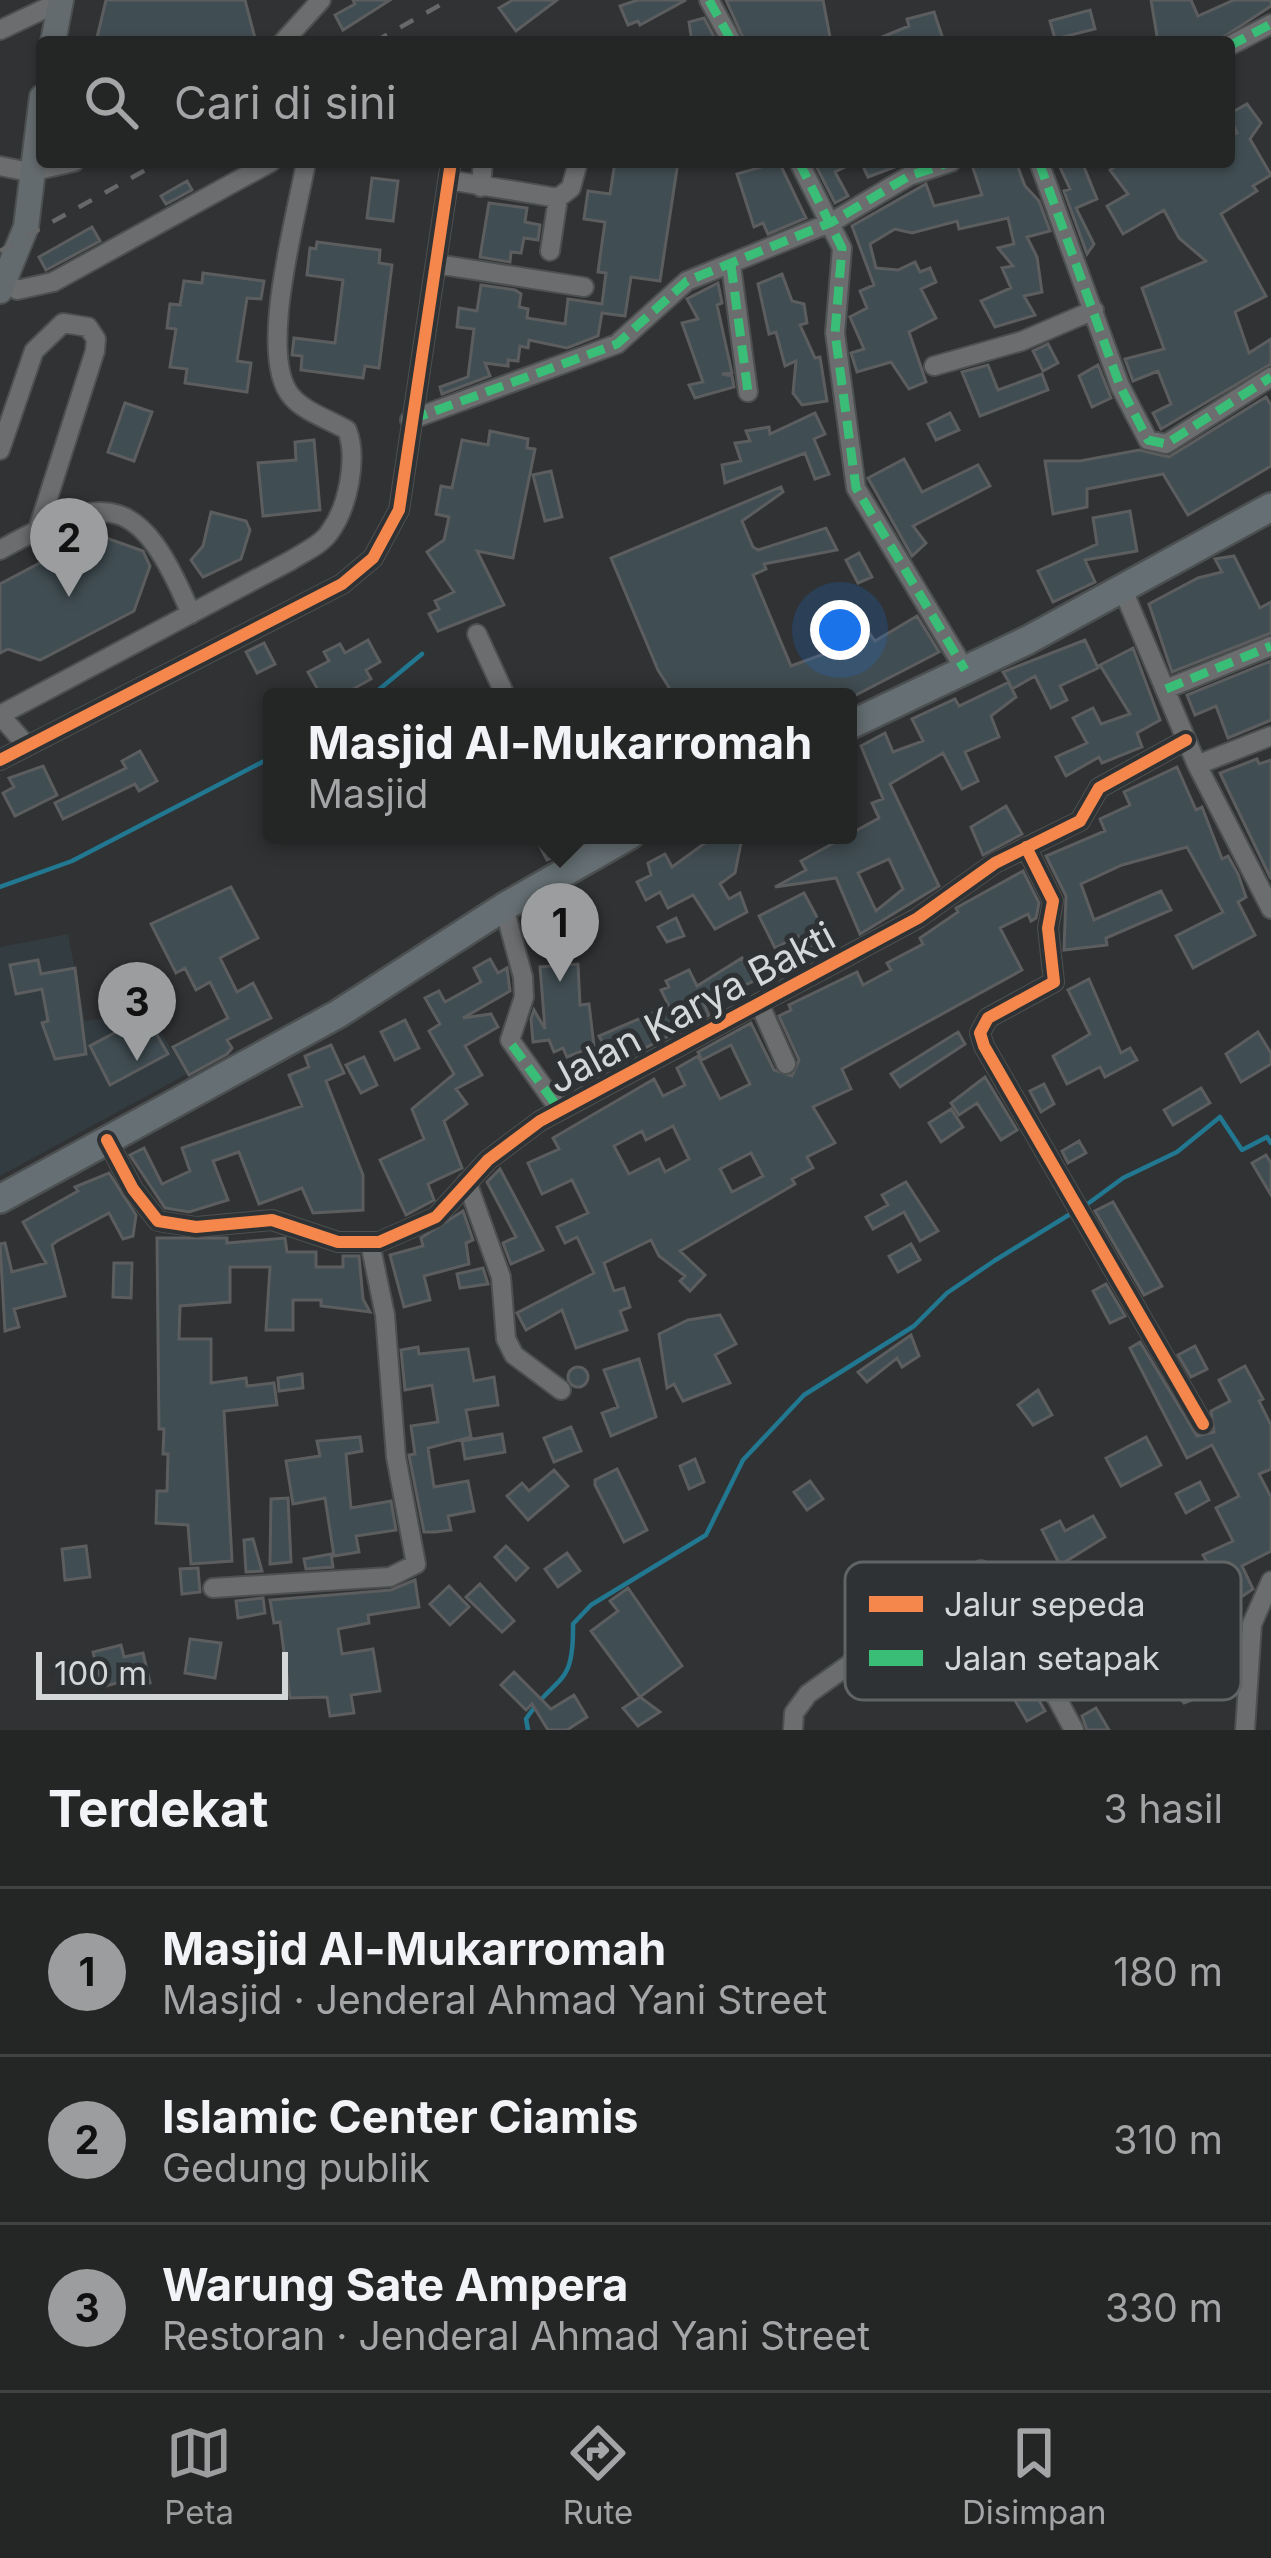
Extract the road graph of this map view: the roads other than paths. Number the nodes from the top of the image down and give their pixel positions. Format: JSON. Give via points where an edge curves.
{"nodes":[{"id":1,"x":61,"y":0,"type":"edge"},
{"id":2,"x":321,"y":0,"type":"edge"},
{"id":3,"x":709,"y":0,"type":"edge"},
{"id":4,"x":1271,"y":24,"type":"edge"},
{"id":5,"x":0,"y":30,"type":"edge"},
{"id":6,"x":54,"y":36,"type":"edge"},
{"id":7,"x":288,"y":36,"type":"edge"},
{"id":8,"x":729,"y":36,"type":"edge"},
{"id":9,"x":1235,"y":43,"type":"edge"},
{"id":10,"x":36,"y":132,"type":"edge"},
{"id":11,"x":0,"y":166,"type":"edge"},
{"id":12,"x":47,"y":168,"type":"edge"},
{"id":13,"x":260,"y":168,"type":"edge"},
{"id":14,"x":305,"y":168,"type":"edge"},
{"id":15,"x":483,"y":168,"type":"edge"},
{"id":16,"x":576,"y":168,"type":"edge"},
{"id":17,"x":802,"y":168,"type":"edge"},
{"id":18,"x":933,"y":168,"type":"edge"},
{"id":19,"x":1041,"y":168,"type":"edge"},
{"id":20,"x":450,"y":171,"type":"edge"},
{"id":21,"x":29,"y":172,"type":"junction"},
{"id":22,"x":481,"y":188,"type":"junction"},
{"id":23,"x":558,"y":198,"type":"junction"},
{"id":24,"x":832,"y":222,"type":"junction"},
{"id":25,"x":550,"y":251,"type":"dead end"},
{"id":26,"x":436,"y":264,"type":"junction"},
{"id":27,"x":730,"y":265,"type":"junction"},
{"id":28,"x":3,"y":287,"type":"edge"},
{"id":29,"x":584,"y":287,"type":"dead end"},
{"id":30,"x":1094,"y":310,"type":"junction"},
{"id":31,"x":934,"y":366,"type":"dead end"},
{"id":32,"x":1271,"y":376,"type":"edge"},
{"id":33,"x":748,"y":392,"type":"dead end"},
{"id":34,"x":410,"y":420,"type":"junction"},
{"id":35,"x":0,"y":450,"type":"edge"},
{"id":36,"x":1271,"y":508,"type":"edge"},
{"id":37,"x":38,"y":530,"type":"junction"},
{"id":38,"x":0,"y":550,"type":"edge"},
{"id":39,"x":1123,"y":590,"type":"junction"},
{"id":40,"x":191,"y":614,"type":"junction"},
{"id":41,"x":477,"y":634,"type":"dead end"},
{"id":42,"x":1271,"y":646,"type":"edge"},
{"id":43,"x":965,"y":670,"type":"junction"},
{"id":44,"x":502,"y":688,"type":"edge"},
{"id":45,"x":1166,"y":689,"type":"junction"},
{"id":46,"x":857,"y":722,"type":"edge"},
{"id":47,"x":1271,"y":736,"type":"edge"},
{"id":48,"x":1186,"y":740,"type":"junction"},
{"id":49,"x":27,"y":746,"type":"junction"},
{"id":50,"x":0,"y":760,"type":"edge"},
{"id":51,"x":1197,"y":765,"type":"junction"},
{"id":52,"x":1026,"y":847,"type":"junction"},
{"id":53,"x":577,"y":848,"type":"edge"},
{"id":54,"x":504,"y":907,"type":"junction"},
{"id":55,"x":1271,"y":908,"type":"edge"},
{"id":56,"x":759,"y":1003,"type":"junction"},
{"id":57,"x":786,"y":1064,"type":"dead end"},
{"id":58,"x":559,"y":1109,"type":"junction"},
{"id":59,"x":107,"y":1140,"type":"junction"},
{"id":60,"x":467,"y":1182,"type":"junction"},
{"id":61,"x":0,"y":1199,"type":"edge"},
{"id":62,"x":370,"y":1243,"type":"junction"},
{"id":63,"x":561,"y":1390,"type":"dead end"},
{"id":64,"x":1203,"y":1424,"type":"dead end"},
{"id":65,"x":1271,"y":1581,"type":"edge"},
{"id":66,"x":212,"y":1588,"type":"dead end"},
{"id":67,"x":845,"y":1667,"type":"edge"},
{"id":68,"x":1058,"y":1700,"type":"edge"},
{"id":69,"x":793,"y":1730,"type":"edge"},
{"id":70,"x":1074,"y":1730,"type":"edge"},
{"id":71,"x":1245,"y":1730,"type":"edge"}],
"edges":[{"from":1,"to":5,"type":"street"},
{"from":1,"to":6,"type":"main road"},
{"from":2,"to":7,"type":"street"},
{"from":3,"to":8,"type":"street"},
{"from":4,"to":9,"type":"street"},
{"from":10,"to":21,"type":"main road"},
{"from":11,"to":21,"type":"street"},
{"from":12,"to":21,"type":"street"},
{"from":13,"to":28,"type":"street","via":[[53,282]]},
{"from":14,"to":40,"type":"street","via":[[277,372],[296,403],[347,430],[354,447],[340,510],[328,536]]},
{"from":15,"to":22,"type":"street"},
{"from":16,"to":23,"type":"street"},
{"from":17,"to":24,"type":"street"},
{"from":18,"to":24,"type":"street"},
{"from":19,"to":30,"type":"street"},
{"from":20,"to":22,"type":"street"},
{"from":20,"to":26,"type":"street"},
{"from":21,"to":28,"type":"main road","via":[[26,227]]},
{"from":22,"to":23,"type":"street"},
{"from":23,"to":25,"type":"street"},
{"from":24,"to":27,"type":"street"},
{"from":24,"to":43,"type":"street","via":[[842,248],[835,333],[856,488]]},
{"from":26,"to":29,"type":"street"},
{"from":26,"to":34,"type":"street"},
{"from":27,"to":33,"type":"street"},
{"from":27,"to":34,"type":"street","via":[[681,285],[617,344]]},
{"from":30,"to":31,"type":"street"},
{"from":30,"to":32,"type":"street","via":[[1127,402],[1155,445]]},
{"from":34,"to":49,"type":"street","via":[[393,529],[357,573]]},
{"from":35,"to":37,"type":"street","via":[[39,343],[69,322],[91,329],[94,351]]},
{"from":36,"to":39,"type":"highway"},
{"from":37,"to":38,"type":"street"},
{"from":37,"to":40,"type":"street","via":[[93,508],[129,520],[160,550]]},
{"from":39,"to":43,"type":"highway"},
{"from":39,"to":45,"type":"street"},
{"from":40,"to":49,"type":"street","via":[[0,715]]},
{"from":41,"to":44,"type":"street"},
{"from":42,"to":45,"type":"street"},
{"from":43,"to":46,"type":"highway"},
{"from":45,"to":48,"type":"street"},
{"from":47,"to":51,"type":"street"},
{"from":48,"to":51,"type":"street"},
{"from":48,"to":52,"type":"street","name":"Jalan Karya Bakti","via":[[1102,786],[1080,820]]},
{"from":49,"to":50,"type":"street"},
{"from":51,"to":55,"type":"street"},
{"from":52,"to":56,"type":"street","name":"Jalan Karya Bakti","via":[[918,919]]},
{"from":52,"to":64,"type":"street","via":[[1053,901],[1054,982],[988,1018],[980,1033]]},
{"from":53,"to":54,"type":"highway"},
{"from":54,"to":58,"type":"street","via":[[523,977],[512,1045]]},
{"from":54,"to":59,"type":"highway","via":[[338,1014]]},
{"from":56,"to":57,"type":"street"},
{"from":56,"to":58,"type":"street","name":"Jalan Karya Bakti"},
{"from":58,"to":60,"type":"street","name":"Jalan Karya Bakti"},
{"from":59,"to":61,"type":"highway"},
{"from":59,"to":62,"type":"street","name":"Jalan Karya Bakti","via":[[155,1220],[196,1227],[272,1220],[314,1237]]},
{"from":60,"to":62,"type":"street","name":"Jalan Karya Bakti","via":[[428,1222]]},
{"from":60,"to":63,"type":"street","via":[[501,1277],[506,1339],[514,1355]]},
{"from":62,"to":66,"type":"street","via":[[416,1564],[390,1576]]},
{"from":65,"to":71,"type":"street","via":[[1252,1624]]},
{"from":67,"to":69,"type":"street","via":[[808,1694]]},
{"from":68,"to":70,"type":"street"}]}
